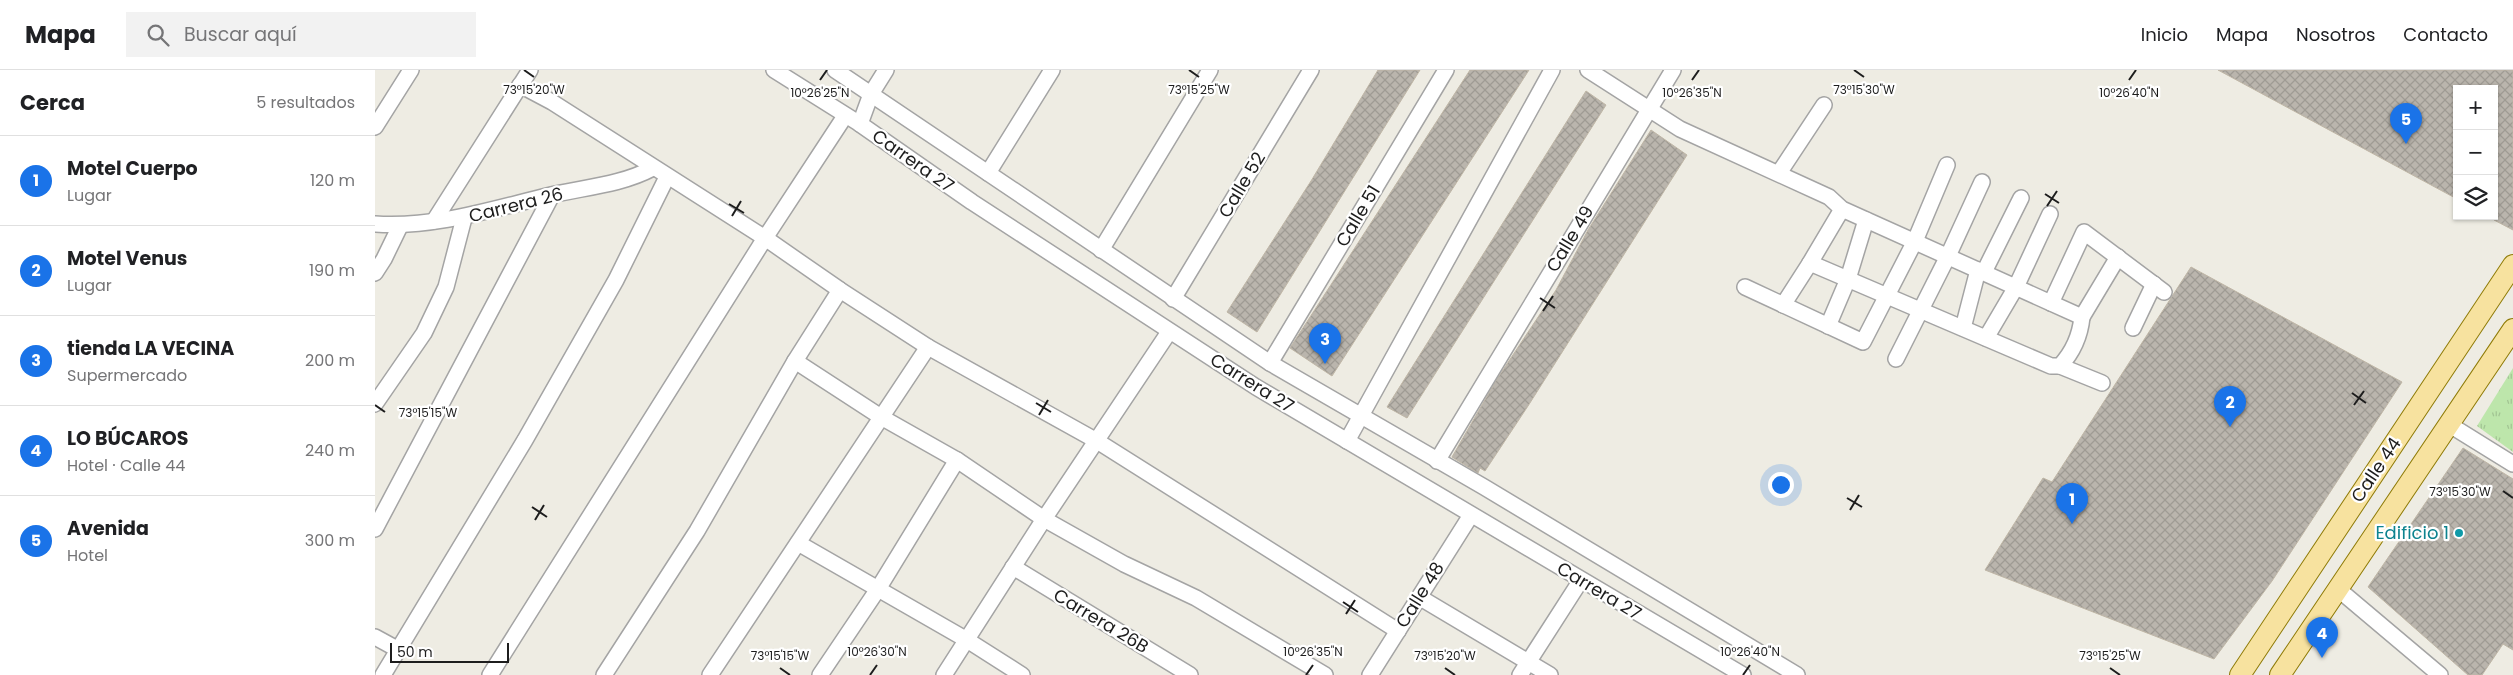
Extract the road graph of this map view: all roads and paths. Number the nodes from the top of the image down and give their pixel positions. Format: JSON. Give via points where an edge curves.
{"nodes":[{"id":1,"x":411,"y":70,"type":"edge"},
{"id":2,"x":530,"y":70,"type":"edge"},
{"id":3,"x":774,"y":70,"type":"edge"},
{"id":4,"x":835,"y":70,"type":"edge"},
{"id":5,"x":887,"y":70,"type":"edge"},
{"id":6,"x":1052,"y":70,"type":"edge"},
{"id":7,"x":1210,"y":70,"type":"edge"},
{"id":8,"x":1311,"y":70,"type":"edge"},
{"id":9,"x":1446,"y":70,"type":"edge"},
{"id":10,"x":1552,"y":70,"type":"edge"},
{"id":11,"x":1588,"y":70,"type":"edge"},
{"id":12,"x":1673,"y":70,"type":"edge"},
{"id":13,"x":521,"y":85,"type":"junction"},
{"id":14,"x":871,"y":94,"type":"junction"},
{"id":15,"x":1824,"y":105,"type":"dead end"},
{"id":16,"x":1648,"y":108,"type":"junction"},
{"id":17,"x":845,"y":116,"type":"junction"},
{"id":18,"x":860,"y":124,"type":"junction"},
{"id":19,"x":375,"y":128,"type":"edge"},
{"id":20,"x":1947,"y":165,"type":"dead end"},
{"id":21,"x":653,"y":168,"type":"junction"},
{"id":22,"x":988,"y":173,"type":"junction"},
{"id":23,"x":1779,"y":173,"type":"junction"},
{"id":24,"x":667,"y":177,"type":"junction"},
{"id":25,"x":1982,"y":182,"type":"dead end"},
{"id":26,"x":552,"y":195,"type":"junction"},
{"id":27,"x":2021,"y":198,"type":"dead end"},
{"id":28,"x":1842,"y":209,"type":"junction"},
{"id":29,"x":2050,"y":214,"type":"dead end"},
{"id":30,"x":464,"y":218,"type":"junction"},
{"id":31,"x":1866,"y":220,"type":"junction"},
{"id":32,"x":434,"y":221,"type":"junction"},
{"id":33,"x":375,"y":224,"type":"edge"},
{"id":34,"x":400,"y":226,"type":"junction"},
{"id":35,"x":765,"y":238,"type":"junction"},
{"id":36,"x":1915,"y":241,"type":"junction"},
{"id":37,"x":1101,"y":250,"type":"junction"},
{"id":38,"x":1948,"y":256,"type":"junction"},
{"id":39,"x":2117,"y":257,"type":"junction"},
{"id":40,"x":1810,"y":263,"type":"junction"},
{"id":41,"x":2513,"y":265,"type":"edge"},
{"id":42,"x":1981,"y":271,"type":"junction"},
{"id":43,"x":375,"y":272,"type":"edge"},
{"id":44,"x":1848,"y":278,"type":"junction"},
{"id":45,"x":1745,"y":287,"type":"dead end"},
{"id":46,"x":2016,"y":287,"type":"junction"},
{"id":47,"x":840,"y":290,"type":"junction"},
{"id":48,"x":1886,"y":295,"type":"junction"},
{"id":49,"x":1173,"y":299,"type":"junction"},
{"id":50,"x":2051,"y":303,"type":"junction"},
{"id":51,"x":1783,"y":305,"type":"junction"},
{"id":52,"x":1921,"y":310,"type":"junction"},
{"id":53,"x":2082,"y":317,"type":"junction"},
{"id":54,"x":1828,"y":326,"type":"junction"},
{"id":55,"x":1963,"y":328,"type":"junction"},
{"id":56,"x":2133,"y":328,"type":"dead end"},
{"id":57,"x":2513,"y":329,"type":"edge"},
{"id":58,"x":1169,"y":332,"type":"junction"},
{"id":59,"x":1986,"y":338,"type":"junction"},
{"id":60,"x":928,"y":347,"type":"junction"},
{"id":61,"x":1896,"y":359,"type":"dead end"},
{"id":62,"x":795,"y":361,"type":"junction"},
{"id":63,"x":1270,"y":362,"type":"junction"},
{"id":64,"x":2061,"y":366,"type":"junction"},
{"id":65,"x":2102,"y":383,"type":"dead end"},
{"id":66,"x":375,"y":404,"type":"edge"},
{"id":67,"x":881,"y":417,"type":"junction"},
{"id":68,"x":1362,"y":417,"type":"junction"},
{"id":69,"x":2450,"y":425,"type":"junction"},
{"id":70,"x":1097,"y":441,"type":"junction"},
{"id":71,"x":1347,"y":441,"type":"junction"},
{"id":72,"x":957,"y":460,"type":"junction"},
{"id":73,"x":1437,"y":461,"type":"junction"},
{"id":74,"x":2513,"y":464,"type":"edge"},
{"id":75,"x":1471,"y":514,"type":"junction"},
{"id":76,"x":1044,"y":519,"type":"junction"},
{"id":77,"x":375,"y":529,"type":"edge"},
{"id":78,"x":798,"y":543,"type":"junction"},
{"id":79,"x":1013,"y":567,"type":"junction"},
{"id":80,"x":1581,"y":580,"type":"junction"},
{"id":81,"x":878,"y":589,"type":"junction"},
{"id":82,"x":2338,"y":589,"type":"junction"},
{"id":83,"x":1419,"y":597,"type":"junction"},
{"id":84,"x":1397,"y":631,"type":"junction"},
{"id":85,"x":375,"y":637,"type":"edge"},
{"id":86,"x":967,"y":640,"type":"junction"},
{"id":87,"x":397,"y":649,"type":"junction"},
{"id":88,"x":1524,"y":669,"type":"edge"},
{"id":89,"x":1371,"y":674,"type":"edge"},
{"id":90,"x":383,"y":675,"type":"edge"},
{"id":91,"x":490,"y":675,"type":"edge"},
{"id":92,"x":604,"y":675,"type":"edge"},
{"id":93,"x":710,"y":675,"type":"edge"},
{"id":94,"x":820,"y":675,"type":"edge"},
{"id":95,"x":944,"y":675,"type":"edge"},
{"id":96,"x":1023,"y":675,"type":"edge"},
{"id":97,"x":1190,"y":675,"type":"edge"},
{"id":98,"x":1325,"y":675,"type":"edge"},
{"id":99,"x":1549,"y":675,"type":"edge"},
{"id":100,"x":1743,"y":675,"type":"edge"},
{"id":101,"x":1797,"y":675,"type":"edge"},
{"id":102,"x":2240,"y":675,"type":"edge"},
{"id":103,"x":2280,"y":675,"type":"edge"},
{"id":104,"x":2441,"y":675,"type":"edge"}],
"edges":[{"from":1,"to":19,"type":"street"},
{"from":2,"to":13,"type":"street"},
{"from":3,"to":17,"type":"street","name":"Carrera 27"},
{"from":4,"to":14,"type":"street","name":"Carrera 27"},
{"from":5,"to":14,"type":"street"},
{"from":6,"to":22,"type":"street"},
{"from":7,"to":37,"type":"street"},
{"from":8,"to":49,"type":"street","name":"Calle 52"},
{"from":9,"to":63,"type":"street","name":"Calle 51"},
{"from":10,"to":68,"type":"street"},
{"from":11,"to":16,"type":"street"},
{"from":12,"to":16,"type":"street","name":"Calle 49"},
{"from":13,"to":21,"type":"street"},
{"from":13,"to":32,"type":"street"},
{"from":14,"to":18,"type":"street"},
{"from":14,"to":22,"type":"street","name":"Carrera 27"},
{"from":15,"to":23,"type":"street"},
{"from":16,"to":23,"type":"street","via":[[1681,129]]},
{"from":16,"to":73,"type":"street","name":"Calle 49"},
{"from":17,"to":18,"type":"street","name":"Carrera 27"},
{"from":17,"to":35,"type":"street"},
{"from":18,"to":58,"type":"street","name":"Carrera 27"},
{"from":20,"to":36,"type":"street"},
{"from":21,"to":24,"type":"street"},
{"from":21,"to":26,"type":"street","name":"Carrera 26","via":[[619,182]]},
{"from":22,"to":37,"type":"street","name":"Carrera 27"},
{"from":23,"to":28,"type":"street","via":[[1829,197]]},
{"from":24,"to":35,"type":"street"},
{"from":24,"to":87,"type":"street","via":[[616,280],[530,432]]},
{"from":25,"to":38,"type":"street"},
{"from":26,"to":30,"type":"street","name":"Carrera 26"},
{"from":26,"to":77,"type":"street"},
{"from":27,"to":42,"type":"street"},
{"from":28,"to":31,"type":"street"},
{"from":28,"to":40,"type":"street"},
{"from":29,"to":46,"type":"street"},
{"from":30,"to":32,"type":"street","name":"Carrera 26"},
{"from":30,"to":66,"type":"street","via":[[446,287],[424,333]]},
{"from":31,"to":36,"type":"street"},
{"from":31,"to":44,"type":"street"},
{"from":32,"to":34,"type":"street","name":"Carrera 26"},
{"from":33,"to":34,"type":"street","name":"Carrera 26"},
{"from":34,"to":43,"type":"street"},
{"from":35,"to":47,"type":"street"},
{"from":35,"to":91,"type":"street"},
{"from":36,"to":38,"type":"street"},
{"from":36,"to":48,"type":"street"},
{"from":37,"to":49,"type":"street","name":"Carrera 27"},
{"from":38,"to":42,"type":"street"},
{"from":38,"to":52,"type":"street"},
{"from":39,"to":50,"type":"street","via":[[2084,232]]},
{"from":39,"to":53,"type":"street"},
{"from":39,"to":56,"type":"street","via":[[2159,288]]},
{"from":40,"to":44,"type":"street"},
{"from":40,"to":51,"type":"street"},
{"from":41,"to":102,"type":"main road","name":"Calle 44"},
{"from":42,"to":46,"type":"street"},
{"from":42,"to":55,"type":"street"},
{"from":44,"to":48,"type":"street"},
{"from":44,"to":54,"type":"street"},
{"from":45,"to":51,"type":"street"},
{"from":46,"to":50,"type":"street"},
{"from":46,"to":59,"type":"street"},
{"from":47,"to":60,"type":"street"},
{"from":47,"to":62,"type":"street"},
{"from":48,"to":52,"type":"street"},
{"from":48,"to":54,"type":"street","via":[[1863,342]]},
{"from":49,"to":63,"type":"street","name":"Carrera 27"},
{"from":50,"to":53,"type":"street"},
{"from":51,"to":54,"type":"street"},
{"from":52,"to":55,"type":"street"},
{"from":52,"to":61,"type":"street"},
{"from":53,"to":64,"type":"street","via":[[2081,332]]},
{"from":55,"to":59,"type":"street"},
{"from":57,"to":69,"type":"main road","name":"Calle 44"},
{"from":58,"to":70,"type":"street"},
{"from":58,"to":71,"type":"street","name":"Carrera 27"},
{"from":59,"to":64,"type":"street","via":[[2051,366]]},
{"from":60,"to":67,"type":"street"},
{"from":60,"to":70,"type":"street"},
{"from":62,"to":67,"type":"street"},
{"from":62,"to":92,"type":"street","via":[[697,531]]},
{"from":63,"to":68,"type":"street","name":"Carrera 27"},
{"from":64,"to":65,"type":"street"},
{"from":67,"to":72,"type":"street"},
{"from":67,"to":78,"type":"street"},
{"from":68,"to":71,"type":"street"},
{"from":68,"to":73,"type":"street","name":"Carrera 27"},
{"from":69,"to":74,"type":"street"},
{"from":69,"to":82,"type":"main road","name":"Calle 44"},
{"from":70,"to":76,"type":"street"},
{"from":70,"to":84,"type":"street"},
{"from":71,"to":75,"type":"street","name":"Carrera 27"},
{"from":72,"to":76,"type":"street"},
{"from":72,"to":81,"type":"street"},
{"from":73,"to":101,"type":"street","name":"Carrera 27"},
{"from":75,"to":80,"type":"street","name":"Carrera 27"},
{"from":75,"to":83,"type":"street","name":"Calle 48"},
{"from":76,"to":79,"type":"street"},
{"from":76,"to":98,"type":"street","via":[[1124,564],[1196,598]]},
{"from":78,"to":81,"type":"street"},
{"from":78,"to":93,"type":"street"},
{"from":79,"to":86,"type":"street"},
{"from":79,"to":97,"type":"street","name":"Carrera 26B"},
{"from":80,"to":88,"type":"street"},
{"from":80,"to":100,"type":"street","name":"Carrera 27"},
{"from":81,"to":86,"type":"street"},
{"from":81,"to":94,"type":"street"},
{"from":82,"to":103,"type":"main road","name":"Calle 44"},
{"from":82,"to":104,"type":"street"},
{"from":83,"to":84,"type":"street","name":"Calle 48"},
{"from":83,"to":88,"type":"street"},
{"from":84,"to":89,"type":"street","name":"Calle 48"},
{"from":85,"to":87,"type":"street"},
{"from":86,"to":95,"type":"street"},
{"from":86,"to":96,"type":"street"},
{"from":87,"to":90,"type":"street"},
{"from":88,"to":99,"type":"street"}]}
